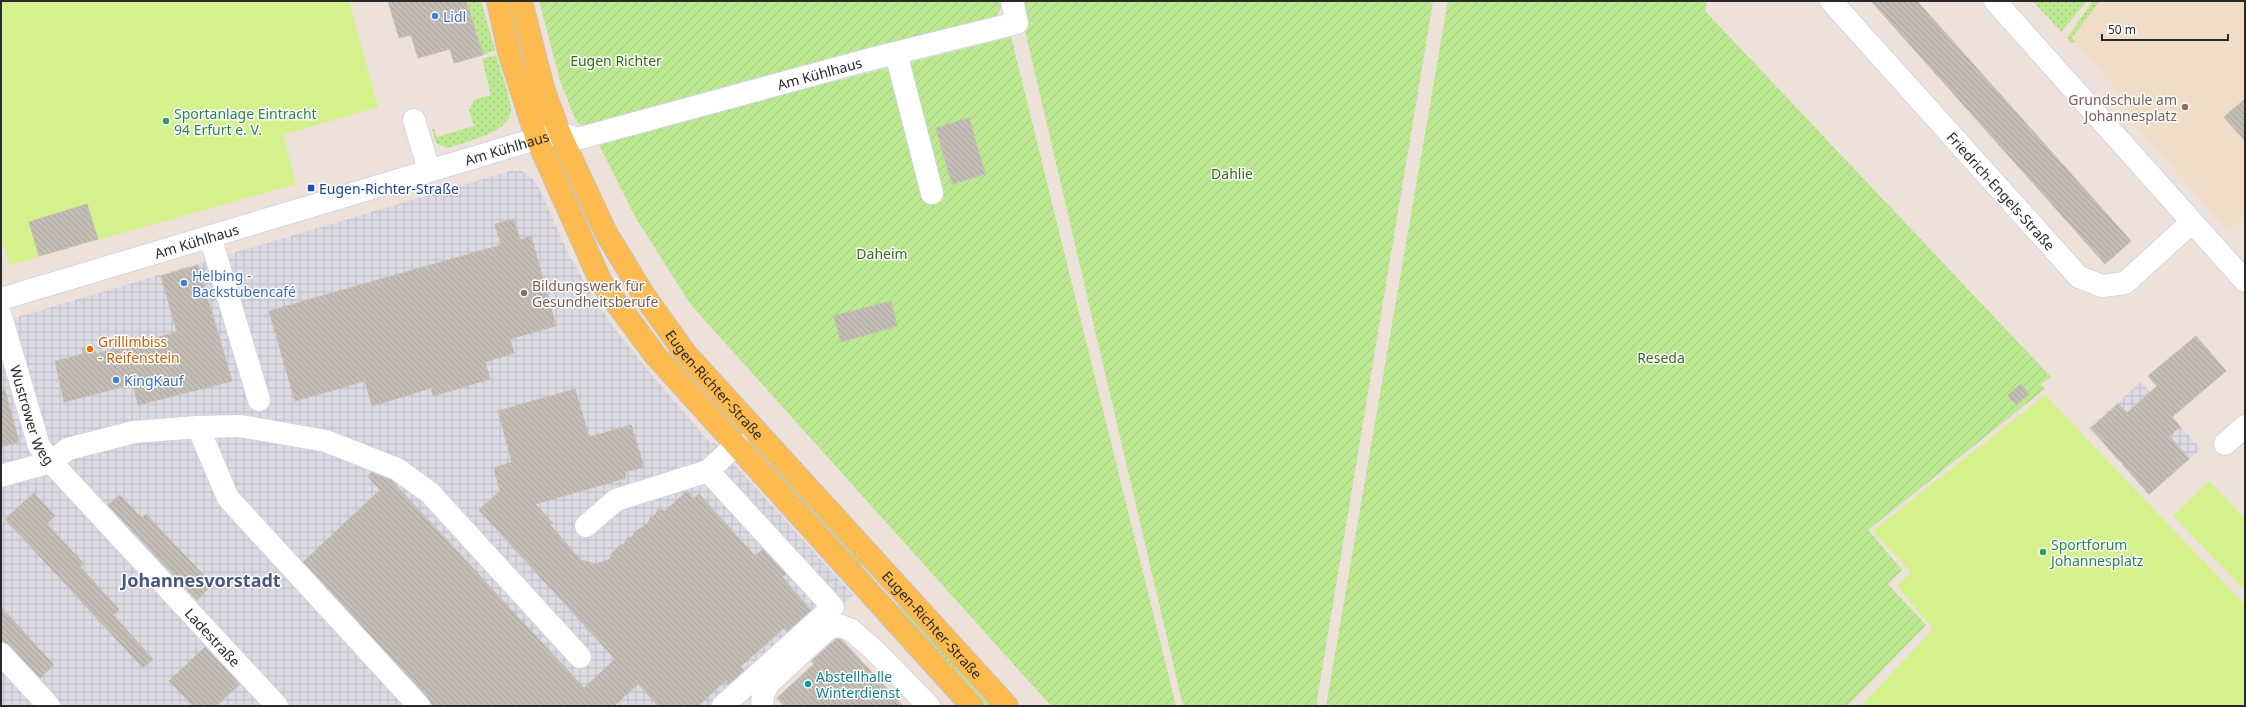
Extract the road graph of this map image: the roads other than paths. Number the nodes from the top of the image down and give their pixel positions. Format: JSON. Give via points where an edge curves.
{"nodes":[{"id":1,"x":498,"y":1,"type":"edge"},
{"id":2,"x":521,"y":1,"type":"edge"},
{"id":3,"x":1012,"y":1,"type":"edge"},
{"id":4,"x":1831,"y":1,"type":"edge"},
{"id":5,"x":1995,"y":1,"type":"edge"},
{"id":6,"x":896,"y":53,"type":"junction"},
{"id":7,"x":414,"y":120,"type":"dead end"},
{"id":8,"x":559,"y":132,"type":"junction"},
{"id":9,"x":537,"y":139,"type":"junction"},
{"id":10,"x":429,"y":170,"type":"junction"},
{"id":11,"x":932,"y":193,"type":"dead end"},
{"id":12,"x":2192,"y":222,"type":"junction"},
{"id":13,"x":210,"y":236,"type":"junction"},
{"id":14,"x":2240,"y":267,"type":"edge"},
{"id":15,"x":1,"y":299,"type":"edge"},
{"id":16,"x":1,"y":316,"type":"edge"},
{"id":17,"x":259,"y":400,"type":"dead end"},
{"id":18,"x":2245,"y":426,"type":"edge"},
{"id":19,"x":198,"y":427,"type":"junction"},
{"id":20,"x":737,"y":444,"type":"junction"},
{"id":21,"x":2225,"y":444,"type":"dead end"},
{"id":22,"x":51,"y":462,"type":"junction"},
{"id":23,"x":708,"y":471,"type":"junction"},
{"id":24,"x":1,"y":476,"type":"edge"},
{"id":25,"x":586,"y":526,"type":"dead end"},
{"id":26,"x":1,"y":654,"type":"edge"},
{"id":27,"x":580,"y":657,"type":"dead end"},
{"id":28,"x":50,"y":706,"type":"edge"},
{"id":29,"x":278,"y":706,"type":"edge"},
{"id":30,"x":419,"y":706,"type":"edge"},
{"id":31,"x":723,"y":706,"type":"edge"},
{"id":32,"x":762,"y":706,"type":"edge"},
{"id":33,"x":929,"y":706,"type":"edge"},
{"id":34,"x":972,"y":706,"type":"edge"},
{"id":35,"x":1006,"y":706,"type":"edge"}],
"edges":[{"from":1,"to":9,"type":"main road","name":"Eugen-Richter-Straße","via":[[509,52]]},
{"from":2,"to":8,"type":"main road","name":"Eugen-Richter-Straße","via":[[543,88]]},
{"from":3,"to":6,"type":"street","name":"Am Kühlhaus","via":[[1017,24]]},
{"from":4,"to":12,"type":"street","name":"Friedrich-Engels-Straße","via":[[2079,277],[2102,286],[2125,283]]},
{"from":5,"to":12,"type":"street"},
{"from":6,"to":8,"type":"street","name":"Am Kühlhaus","via":[[577,139]]},
{"from":6,"to":11,"type":"street"},
{"from":7,"to":10,"type":"street"},
{"from":8,"to":9,"type":"street","name":"Am Kühlhaus"},
{"from":8,"to":35,"type":"main road","name":"Eugen-Richter-Straße","via":[[606,233],[643,294],[685,353]]},
{"from":9,"to":10,"type":"street","name":"Am Kühlhaus"},
{"from":9,"to":20,"type":"main road","name":"Eugen-Richter-Straße","via":[[601,282],[655,355]]},
{"from":10,"to":13,"type":"street","name":"Am Kühlhaus"},
{"from":12,"to":14,"type":"street"},
{"from":13,"to":15,"type":"street","name":"Am Kühlhaus"},
{"from":13,"to":17,"type":"street"},
{"from":16,"to":22,"type":"street","name":"Wustrower Weg","via":[[39,446]]},
{"from":18,"to":21,"type":"street"},
{"from":19,"to":22,"type":"street","via":[[134,432],[68,449]]},
{"from":19,"to":27,"type":"street","via":[[240,426],[326,441],[397,469],[430,493]]},
{"from":19,"to":30,"type":"street","via":[[228,498]]},
{"from":20,"to":23,"type":"street"},
{"from":20,"to":34,"type":"main road","name":"Eugen-Richter-Straße"},
{"from":22,"to":24,"type":"street","name":"Wustrower Weg"},
{"from":22,"to":29,"type":"street","name":"Ladestraße"},
{"from":23,"to":25,"type":"street","via":[[616,500]]},
{"from":23,"to":31,"type":"street","via":[[833,607]]},
{"from":26,"to":28,"type":"street"},
{"from":32,"to":33,"type":"street","via":[[768,684],[831,627],[841,626],[851,630],[874,650]]}]}
